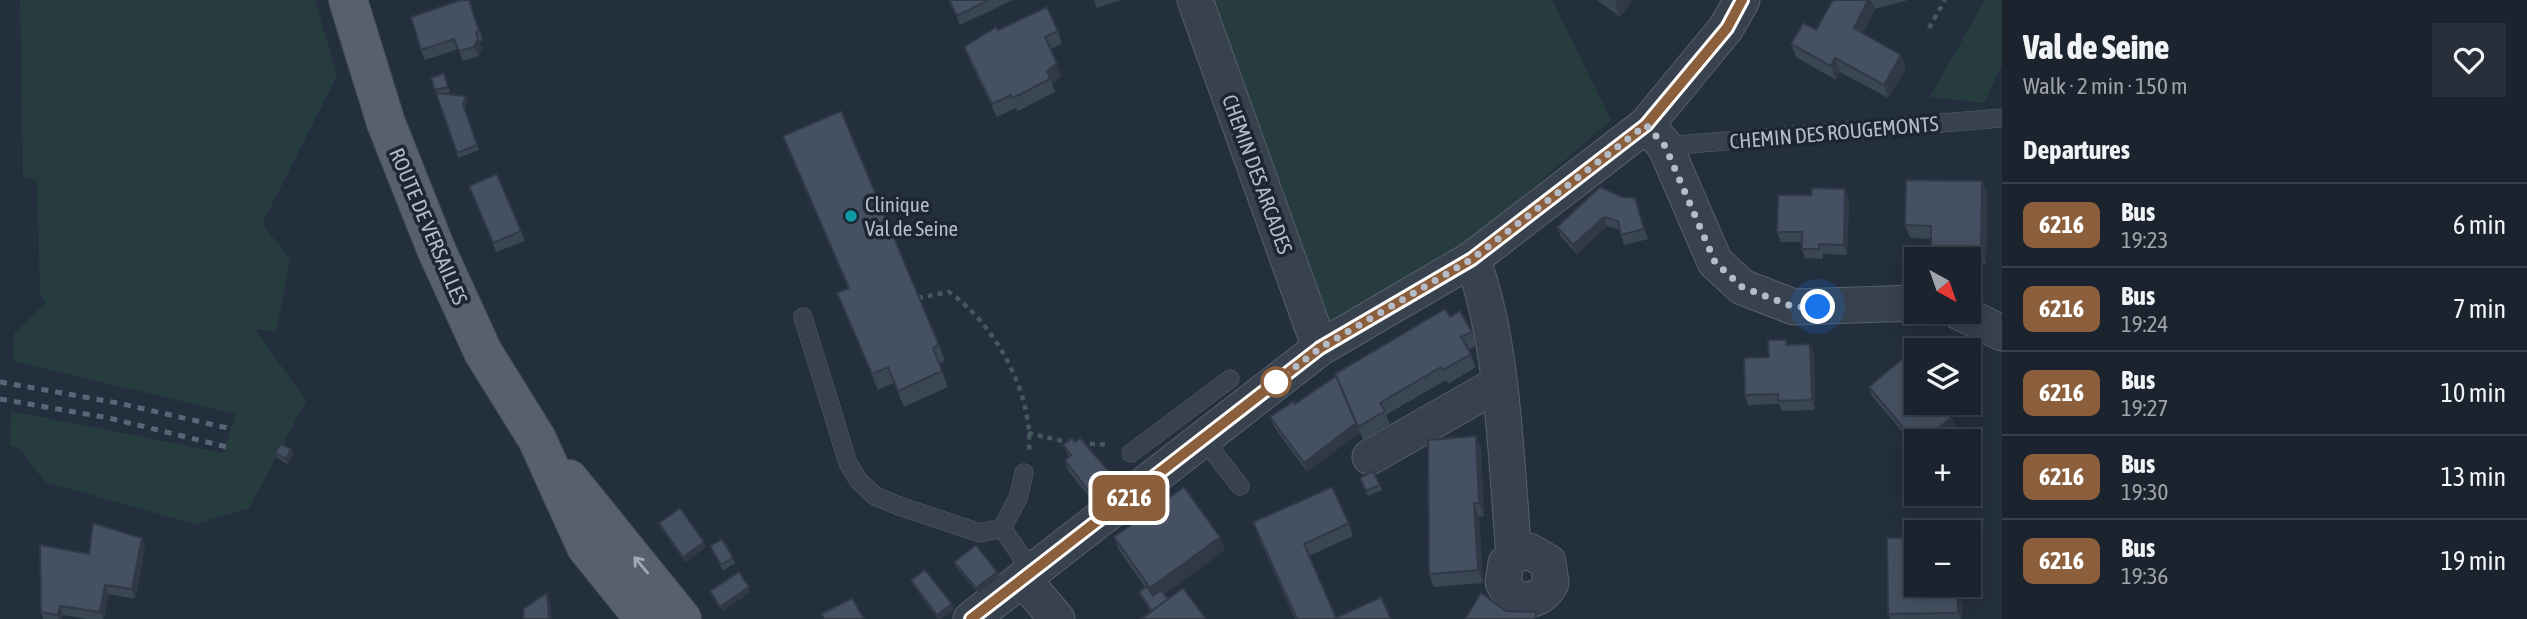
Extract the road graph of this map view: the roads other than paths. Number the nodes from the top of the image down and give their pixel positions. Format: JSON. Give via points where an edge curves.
{"nodes":[{"id":1,"x":348,"y":0,"type":"edge"},
{"id":2,"x":1195,"y":0,"type":"edge"},
{"id":3,"x":1742,"y":0,"type":"edge"},
{"id":4,"x":2002,"y":118,"type":"edge"},
{"id":5,"x":1656,"y":135,"type":"junction"},
{"id":6,"x":1472,"y":259,"type":"junction"},
{"id":7,"x":1904,"y":303,"type":"edge"},
{"id":8,"x":803,"y":317,"type":"dead end"},
{"id":9,"x":1981,"y":323,"type":"edge"},
{"id":10,"x":2002,"y":333,"type":"edge"},
{"id":11,"x":1320,"y":348,"type":"junction"},
{"id":12,"x":1230,"y":379,"type":"dead end"},
{"id":13,"x":1498,"y":384,"type":"junction"},
{"id":14,"x":537,"y":439,"type":"junction"},
{"id":15,"x":1204,"y":440,"type":"junction"},
{"id":16,"x":1131,"y":453,"type":"dead end"},
{"id":17,"x":1370,"y":457,"type":"dead end"},
{"id":18,"x":1024,"y":473,"type":"road end"},
{"id":19,"x":1240,"y":486,"type":"dead end"},
{"id":20,"x":1002,"y":528,"type":"junction"},
{"id":21,"x":1514,"y":555,"type":"dead end"},
{"id":22,"x":1029,"y":577,"type":"junction"},
{"id":23,"x":644,"y":619,"type":"edge"},
{"id":24,"x":682,"y":619,"type":"edge"},
{"id":25,"x":971,"y":619,"type":"edge"},
{"id":26,"x":1057,"y":619,"type":"edge"}],
"edges":[{"from":1,"to":14,"type":"main road","name":"ROUTE DE VERSAILLES","via":[[386,123],[436,249],[483,352]]},
{"from":2,"to":11,"type":"street","name":"CHEMIN DES ARCADES"},
{"from":3,"to":5,"type":"street"},
{"from":4,"to":5,"type":"lane","name":"CHEMIN DES ROUGEMONTS"},
{"from":5,"to":6,"type":"street"},
{"from":5,"to":7,"type":"street","via":[[1715,262],[1742,287],[1794,307]]},
{"from":6,"to":11,"type":"street"},
{"from":6,"to":13,"type":"street","via":[[1483,287]]},
{"from":8,"to":20,"type":"lane","via":[[848,463],[858,480],[875,496],[964,529],[991,533]]},
{"from":9,"to":10,"type":"street"},
{"from":11,"to":15,"type":"street"},
{"from":12,"to":16,"type":"lane"},
{"from":13,"to":17,"type":"street"},
{"from":13,"to":21,"type":"street"},
{"from":14,"to":23,"type":"main road","name":"ROUTE DE VERSAILLES","via":[[586,547]]},
{"from":24,"to":14,"type":"main road","name":"ROUTE DE VERSAILLES","one_way":true},
{"from":15,"to":19,"type":"lane"},
{"from":15,"to":22,"type":"street"},
{"from":18,"to":20,"type":"lane","via":[[1018,498]]},
{"from":20,"to":22,"type":"lane"},
{"from":22,"to":25,"type":"street"},
{"from":22,"to":26,"type":"street"}]}
